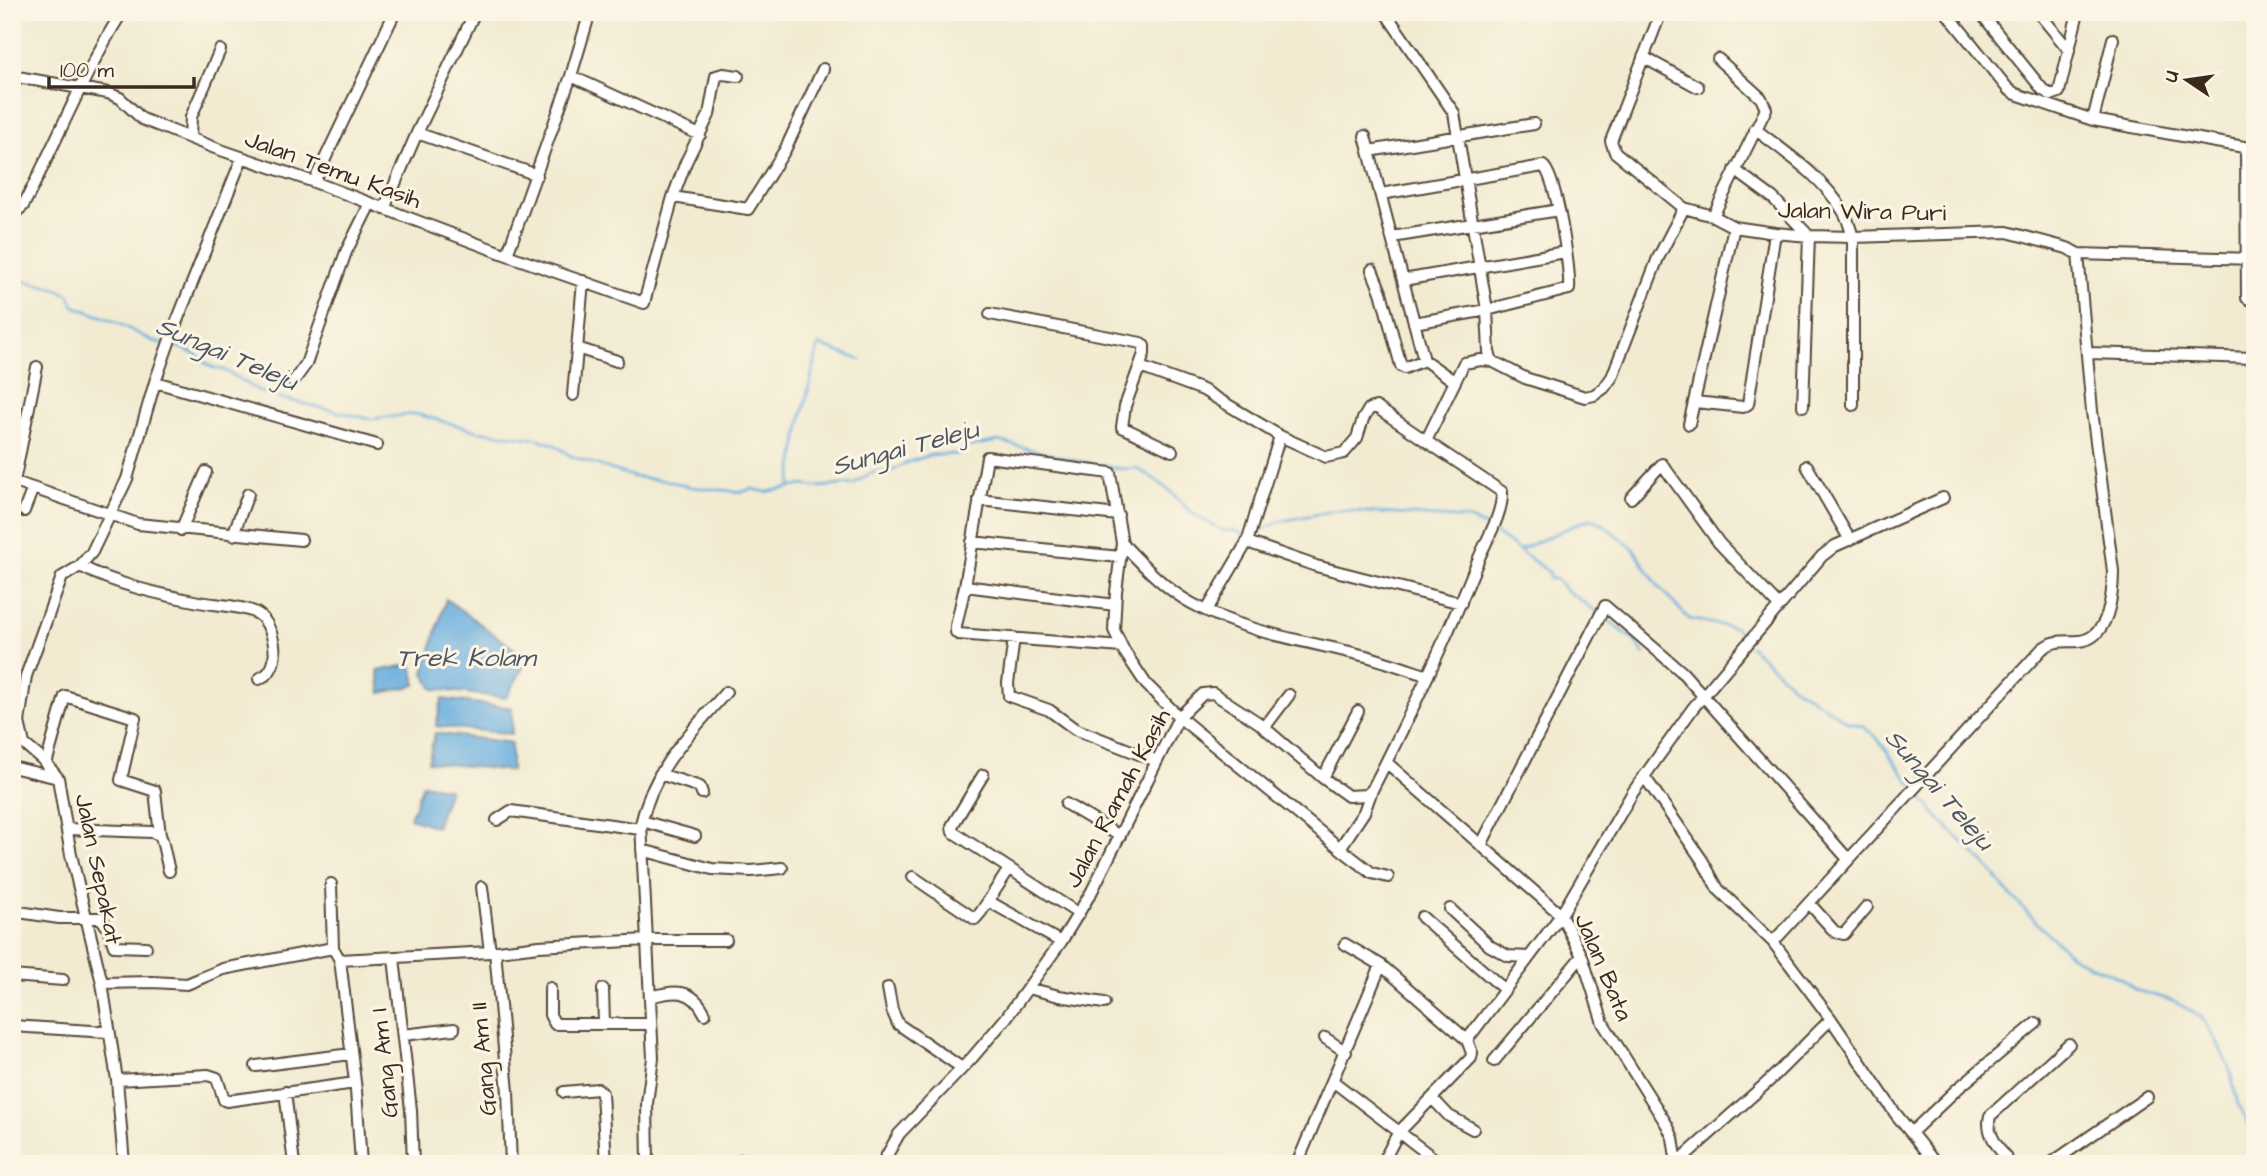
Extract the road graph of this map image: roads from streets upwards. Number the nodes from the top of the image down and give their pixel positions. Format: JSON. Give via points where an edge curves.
{"nodes":[{"id":1,"x":122,"y":12,"type":"edge"},
{"id":2,"x":395,"y":12,"type":"edge"},
{"id":3,"x":475,"y":12,"type":"edge"},
{"id":4,"x":590,"y":12,"type":"edge"},
{"id":5,"x":1385,"y":12,"type":"edge"},
{"id":6,"x":1661,"y":12,"type":"edge"},
{"id":7,"x":1962,"y":12,"type":"edge"},
{"id":8,"x":1980,"y":12,"type":"edge"},
{"id":9,"x":2038,"y":12,"type":"edge"},
{"id":10,"x":2078,"y":12,"type":"edge"},
{"id":11,"x":1949,"y":16,"type":"edge"},
{"id":12,"x":2113,"y":39,"type":"dead end"},
{"id":13,"x":220,"y":50,"type":"dead end"},
{"id":14,"x":2069,"y":50,"type":"junction"},
{"id":15,"x":1643,"y":57,"type":"junction"},
{"id":16,"x":1718,"y":59,"type":"dead end"},
{"id":17,"x":822,"y":69,"type":"dead end"},
{"id":18,"x":12,"y":76,"type":"edge"},
{"id":19,"x":571,"y":76,"type":"junction"},
{"id":20,"x":738,"y":76,"type":"dead end"},
{"id":21,"x":1698,"y":87,"type":"dead end"},
{"id":22,"x":79,"y":89,"type":"junction"},
{"id":23,"x":2093,"y":120,"type":"junction"},
{"id":24,"x":1534,"y":124,"type":"dead end"},
{"id":25,"x":1755,"y":129,"type":"junction"},
{"id":26,"x":417,"y":133,"type":"junction"},
{"id":27,"x":700,"y":135,"type":"junction"},
{"id":28,"x":1365,"y":136,"type":"dead end"},
{"id":29,"x":190,"y":137,"type":"junction"},
{"id":30,"x":1458,"y":138,"type":"junction"},
{"id":31,"x":2250,"y":149,"type":"edge"},
{"id":32,"x":1370,"y":152,"type":"junction"},
{"id":33,"x":242,"y":158,"type":"junction"},
{"id":34,"x":1735,"y":170,"type":"junction"},
{"id":35,"x":537,"y":175,"type":"junction"},
{"id":36,"x":1465,"y":180,"type":"junction"},
{"id":37,"x":314,"y":182,"type":"junction"},
{"id":38,"x":1381,"y":194,"type":"junction"},
{"id":39,"x":673,"y":197,"type":"junction"},
{"id":40,"x":370,"y":204,"type":"junction"},
{"id":41,"x":1684,"y":208,"type":"junction"},
{"id":42,"x":384,"y":209,"type":"junction"},
{"id":43,"x":1559,"y":210,"type":"junction"},
{"id":44,"x":12,"y":215,"type":"edge"},
{"id":45,"x":1713,"y":216,"type":"junction"},
{"id":46,"x":1472,"y":225,"type":"junction"},
{"id":47,"x":1734,"y":227,"type":"junction"},
{"id":48,"x":1775,"y":233,"type":"junction"},
{"id":49,"x":1809,"y":236,"type":"junction"},
{"id":50,"x":1392,"y":237,"type":"junction"},
{"id":51,"x":1853,"y":237,"type":"junction"},
{"id":52,"x":1565,"y":252,"type":"junction"},
{"id":53,"x":2078,"y":254,"type":"junction"},
{"id":54,"x":507,"y":256,"type":"junction"},
{"id":55,"x":2250,"y":259,"type":"edge"},
{"id":56,"x":1479,"y":266,"type":"junction"},
{"id":57,"x":1371,"y":270,"type":"dead end"},
{"id":58,"x":1403,"y":279,"type":"junction"},
{"id":59,"x":583,"y":281,"type":"junction"},
{"id":60,"x":2255,"y":302,"type":"edge"},
{"id":61,"x":1487,"y":310,"type":"junction"},
{"id":62,"x":989,"y":314,"type":"dead end"},
{"id":63,"x":1414,"y":323,"type":"junction"},
{"id":64,"x":577,"y":348,"type":"junction"},
{"id":65,"x":2089,"y":353,"type":"junction"},
{"id":66,"x":2255,"y":358,"type":"edge"},
{"id":67,"x":1424,"y":360,"type":"junction"},
{"id":68,"x":617,"y":361,"type":"dead end"},
{"id":69,"x":1492,"y":361,"type":"junction"},
{"id":70,"x":1464,"y":363,"type":"junction"},
{"id":71,"x":37,"y":367,"type":"dead end"},
{"id":72,"x":1140,"y":367,"type":"junction"},
{"id":73,"x":1435,"y":367,"type":"junction"},
{"id":74,"x":1454,"y":381,"type":"junction"},
{"id":75,"x":155,"y":382,"type":"junction"},
{"id":76,"x":293,"y":382,"type":"dead end"},
{"id":77,"x":573,"y":395,"type":"dead end"},
{"id":78,"x":1695,"y":402,"type":"junction"},
{"id":79,"x":1853,"y":405,"type":"dead end"},
{"id":80,"x":1802,"y":406,"type":"dead end"},
{"id":81,"x":1689,"y":424,"type":"dead end"},
{"id":82,"x":1280,"y":436,"type":"junction"},
{"id":83,"x":1426,"y":441,"type":"junction"},
{"id":84,"x":377,"y":445,"type":"dead end"},
{"id":85,"x":1172,"y":451,"type":"dead end"},
{"id":86,"x":1807,"y":466,"type":"dead end"},
{"id":87,"x":206,"y":472,"type":"dead end"},
{"id":88,"x":13,"y":481,"type":"edge"},
{"id":89,"x":33,"y":488,"type":"junction"},
{"id":90,"x":248,"y":494,"type":"dead end"},
{"id":91,"x":1631,"y":498,"type":"dead end"},
{"id":92,"x":1943,"y":498,"type":"dead end"},
{"id":93,"x":979,"y":500,"type":"junction"},
{"id":94,"x":24,"y":510,"type":"dead end"},
{"id":95,"x":1118,"y":515,"type":"junction"},
{"id":96,"x":111,"y":516,"type":"junction"},
{"id":97,"x":181,"y":530,"type":"junction"},
{"id":98,"x":233,"y":535,"type":"junction"},
{"id":99,"x":1249,"y":536,"type":"junction"},
{"id":100,"x":301,"y":540,"type":"dead end"},
{"id":101,"x":1850,"y":540,"type":"junction"},
{"id":102,"x":972,"y":542,"type":"junction"},
{"id":103,"x":1122,"y":543,"type":"junction"},
{"id":104,"x":1120,"y":557,"type":"junction"},
{"id":105,"x":80,"y":566,"type":"junction"},
{"id":106,"x":965,"y":586,"type":"junction"},
{"id":107,"x":1461,"y":603,"type":"junction"},
{"id":108,"x":1115,"y":605,"type":"junction"},
{"id":109,"x":1779,"y":606,"type":"junction"},
{"id":110,"x":1207,"y":610,"type":"junction"},
{"id":111,"x":1014,"y":638,"type":"junction"},
{"id":112,"x":1122,"y":648,"type":"junction"},
{"id":113,"x":1428,"y":676,"type":"junction"},
{"id":114,"x":259,"y":679,"type":"dead end"},
{"id":115,"x":726,"y":692,"type":"dead end"},
{"id":116,"x":1289,"y":695,"type":"dead end"},
{"id":117,"x":1702,"y":697,"type":"junction"},
{"id":118,"x":1358,"y":711,"type":"dead end"},
{"id":119,"x":1179,"y":717,"type":"junction"},
{"id":120,"x":1264,"y":728,"type":"junction"},
{"id":121,"x":1157,"y":761,"type":"junction"},
{"id":122,"x":1386,"y":762,"type":"junction"},
{"id":123,"x":46,"y":764,"type":"junction"},
{"id":124,"x":12,"y":767,"type":"edge"},
{"id":125,"x":660,"y":774,"type":"junction"},
{"id":126,"x":982,"y":775,"type":"dead end"},
{"id":127,"x":1644,"y":776,"type":"junction"},
{"id":128,"x":58,"y":778,"type":"junction"},
{"id":129,"x":1323,"y":778,"type":"junction"},
{"id":130,"x":1372,"y":790,"type":"junction"},
{"id":131,"x":702,"y":793,"type":"dead end"},
{"id":132,"x":1066,"y":804,"type":"dead end"},
{"id":133,"x":497,"y":820,"type":"dead end"},
{"id":134,"x":641,"y":825,"type":"junction"},
{"id":135,"x":67,"y":829,"type":"junction"},
{"id":136,"x":160,"y":835,"type":"junction"},
{"id":137,"x":695,"y":836,"type":"dead end"},
{"id":138,"x":1120,"y":836,"type":"junction"},
{"id":139,"x":1481,"y":845,"type":"junction"},
{"id":140,"x":1340,"y":848,"type":"junction"},
{"id":141,"x":642,"y":850,"type":"junction"},
{"id":142,"x":1848,"y":859,"type":"junction"},
{"id":143,"x":782,"y":868,"type":"dead end"},
{"id":144,"x":1009,"y":869,"type":"junction"},
{"id":145,"x":169,"y":872,"type":"dead end"},
{"id":146,"x":913,"y":877,"type":"dead end"},
{"id":147,"x":1388,"y":877,"type":"dead end"},
{"id":148,"x":331,"y":884,"type":"dead end"},
{"id":149,"x":482,"y":887,"type":"dead end"},
{"id":150,"x":988,"y":901,"type":"junction"},
{"id":151,"x":1810,"y":903,"type":"junction"},
{"id":152,"x":1867,"y":907,"type":"dead end"},
{"id":153,"x":1450,"y":909,"type":"dead end"},
{"id":154,"x":12,"y":911,"type":"edge"},
{"id":155,"x":1079,"y":914,"type":"junction"},
{"id":156,"x":1561,"y":915,"type":"junction"},
{"id":157,"x":1422,"y":917,"type":"dead end"},
{"id":158,"x":86,"y":920,"type":"junction"},
{"id":159,"x":647,"y":940,"type":"junction"},
{"id":160,"x":726,"y":940,"type":"dead end"},
{"id":161,"x":1061,"y":942,"type":"junction"},
{"id":162,"x":1773,"y":942,"type":"junction"},
{"id":163,"x":1345,"y":944,"type":"dead end"},
{"id":164,"x":146,"y":947,"type":"dead end"},
{"id":165,"x":333,"y":948,"type":"junction"},
{"id":166,"x":492,"y":952,"type":"junction"},
{"id":167,"x":1582,"y":956,"type":"junction"},
{"id":168,"x":1530,"y":957,"type":"junction"},
{"id":169,"x":394,"y":958,"type":"junction"},
{"id":170,"x":340,"y":960,"type":"junction"},
{"id":171,"x":1381,"y":965,"type":"junction"},
{"id":172,"x":12,"y":976,"type":"edge"},
{"id":173,"x":63,"y":980,"type":"dead end"},
{"id":174,"x":102,"y":983,"type":"junction"},
{"id":175,"x":550,"y":988,"type":"dead end"},
{"id":176,"x":888,"y":988,"type":"dead end"},
{"id":177,"x":1028,"y":988,"type":"junction"},
{"id":178,"x":603,"y":989,"type":"dead end"},
{"id":179,"x":1505,"y":990,"type":"junction"},
{"id":180,"x":650,"y":997,"type":"junction"},
{"id":181,"x":1104,"y":1003,"type":"dead end"},
{"id":182,"x":705,"y":1014,"type":"dead end"},
{"id":183,"x":1831,"y":1019,"type":"junction"},
{"id":184,"x":2036,"y":1023,"type":"dead end"},
{"id":185,"x":604,"y":1024,"type":"junction"},
{"id":186,"x":651,"y":1024,"type":"junction"},
{"id":187,"x":12,"y":1026,"type":"edge"},
{"id":188,"x":454,"y":1029,"type":"dead end"},
{"id":189,"x":108,"y":1032,"type":"junction"},
{"id":190,"x":403,"y":1035,"type":"junction"},
{"id":191,"x":1325,"y":1038,"type":"dead end"},
{"id":192,"x":1467,"y":1040,"type":"junction"},
{"id":193,"x":2069,"y":1044,"type":"dead end"},
{"id":194,"x":1346,"y":1052,"type":"junction"},
{"id":195,"x":351,"y":1054,"type":"junction"},
{"id":196,"x":1494,"y":1061,"type":"dead end"},
{"id":197,"x":256,"y":1066,"type":"dead end"},
{"id":198,"x":962,"y":1068,"type":"junction"},
{"id":199,"x":117,"y":1080,"type":"junction"},
{"id":200,"x":355,"y":1083,"type":"junction"},
{"id":201,"x":1334,"y":1083,"type":"junction"},
{"id":202,"x":285,"y":1091,"type":"junction"},
{"id":203,"x":564,"y":1092,"type":"dead end"},
{"id":204,"x":2147,"y":1097,"type":"dead end"},
{"id":205,"x":1432,"y":1098,"type":"junction"},
{"id":206,"x":1474,"y":1129,"type":"dead end"},
{"id":207,"x":1912,"y":1132,"type":"junction"},
{"id":208,"x":1398,"y":1133,"type":"junction"},
{"id":209,"x":741,"y":1160,"type":"dead end"},
{"id":210,"x":1440,"y":1163,"type":"edge"},
{"id":211,"x":1678,"y":1163,"type":"edge"},
{"id":212,"x":124,"y":1164,"type":"edge"},
{"id":213,"x":294,"y":1164,"type":"edge"},
{"id":214,"x":361,"y":1164,"type":"edge"},
{"id":215,"x":413,"y":1164,"type":"edge"},
{"id":216,"x":510,"y":1164,"type":"edge"},
{"id":217,"x":606,"y":1164,"type":"edge"},
{"id":218,"x":648,"y":1164,"type":"edge"},
{"id":219,"x":761,"y":1164,"type":"edge"},
{"id":220,"x":882,"y":1164,"type":"edge"},
{"id":221,"x":1297,"y":1164,"type":"edge"},
{"id":222,"x":1382,"y":1164,"type":"edge"},
{"id":223,"x":1936,"y":1164,"type":"edge"},
{"id":224,"x":2010,"y":1164,"type":"edge"},
{"id":225,"x":2050,"y":1164,"type":"edge"}],
"edges":[{"from":1,"to":22,"type":"street"},
{"from":2,"to":37,"type":"street"},
{"from":3,"to":26,"type":"street"},
{"from":4,"to":19,"type":"street"},
{"from":5,"to":30,"type":"street","via":[[1454,113]]},
{"from":6,"to":15,"type":"street"},
{"from":7,"to":11,"type":"street"},
{"from":8,"to":14,"type":"street","via":[[2050,95],[2059,92]]},
{"from":9,"to":14,"type":"street"},
{"from":10,"to":14,"type":"street"},
{"from":11,"to":23,"type":"street","via":[[2008,89]]},
{"from":12,"to":23,"type":"street"},
{"from":13,"to":29,"type":"street","via":[[191,117]]},
{"from":15,"to":21,"type":"street"},
{"from":15,"to":41,"type":"street","via":[[1612,148]]},
{"from":16,"to":25,"type":"street","via":[[1761,98],[1766,109]]},
{"from":17,"to":39,"type":"street","via":[[786,150],[748,209]]},
{"from":18,"to":22,"type":"street","name":"Jalan Temu Kasih"},
{"from":19,"to":27,"type":"street"},
{"from":19,"to":35,"type":"street"},
{"from":20,"to":27,"type":"street","via":[[716,76]]},
{"from":22,"to":29,"type":"street","name":"Jalan Temu Kasih","via":[[120,98],[142,119]]},
{"from":22,"to":44,"type":"street","via":[[39,176],[23,206]]},
{"from":23,"to":31,"type":"street"},
{"from":24,"to":30,"type":"street"},
{"from":25,"to":34,"type":"street"},
{"from":25,"to":51,"type":"street","via":[[1826,190],[1844,212]]},
{"from":26,"to":35,"type":"street"},
{"from":26,"to":42,"type":"street"},
{"from":27,"to":39,"type":"street"},
{"from":28,"to":32,"type":"street"},
{"from":29,"to":33,"type":"street","name":"Jalan Temu Kasih"},
{"from":30,"to":32,"type":"street"},
{"from":30,"to":36,"type":"street"},
{"from":31,"to":55,"type":"street"},
{"from":32,"to":38,"type":"street"},
{"from":33,"to":37,"type":"street","name":"Jalan Temu Kasih"},
{"from":33,"to":75,"type":"street","name":"Jalan Sepakat"},
{"from":34,"to":45,"type":"street"},
{"from":34,"to":49,"type":"street","via":[[1773,198]]},
{"from":35,"to":54,"type":"street"},
{"from":36,"to":38,"type":"street"},
{"from":36,"to":43,"type":"street","via":[[1543,166],[1550,172]]},
{"from":36,"to":46,"type":"street"},
{"from":37,"to":40,"type":"street","name":"Jalan Temu Kasih"},
{"from":38,"to":50,"type":"street"},
{"from":39,"to":59,"type":"street","name":"Jalan Temu Kasih","via":[[644,303]]},
{"from":40,"to":42,"type":"street","name":"Jalan Temu Kasih"},
{"from":40,"to":76,"type":"street","via":[[346,252],[306,365]]},
{"from":41,"to":45,"type":"street","name":"Jalan Wira Puri"},
{"from":41,"to":69,"type":"street","via":[[1604,388],[1585,397],[1525,378]]},
{"from":42,"to":54,"type":"street","name":"Jalan Temu Kasih"},
{"from":43,"to":46,"type":"street"},
{"from":43,"to":52,"type":"street"},
{"from":45,"to":47,"type":"street","name":"Jalan Wira Puri"},
{"from":46,"to":50,"type":"street"},
{"from":46,"to":56,"type":"street"},
{"from":47,"to":48,"type":"street","name":"Jalan Wira Puri"},
{"from":47,"to":78,"type":"street"},
{"from":48,"to":49,"type":"street","name":"Jalan Wira Puri"},
{"from":48,"to":78,"type":"street","via":[[1748,404]]},
{"from":49,"to":51,"type":"street","name":"Jalan Wira Puri"},
{"from":49,"to":80,"type":"street"},
{"from":50,"to":58,"type":"street"},
{"from":51,"to":53,"type":"street","name":"Jalan Wira Puri","via":[[2007,232]]},
{"from":51,"to":79,"type":"street"},
{"from":52,"to":56,"type":"street"},
{"from":52,"to":61,"type":"street","via":[[1569,289]]},
{"from":53,"to":55,"type":"street","name":"Jalan Wira Puri"},
{"from":53,"to":65,"type":"street"},
{"from":54,"to":59,"type":"street","name":"Jalan Temu Kasih"},
{"from":55,"to":60,"type":"street","via":[[2247,298]]},
{"from":56,"to":58,"type":"street"},
{"from":56,"to":61,"type":"street"},
{"from":57,"to":67,"type":"street","via":[[1401,366]]},
{"from":58,"to":63,"type":"street"},
{"from":59,"to":64,"type":"street"},
{"from":61,"to":63,"type":"street"},
{"from":61,"to":69,"type":"street"},
{"from":62,"to":72,"type":"street","via":[[1141,343],[1145,348]]},
{"from":63,"to":67,"type":"street"},
{"from":64,"to":68,"type":"street"},
{"from":64,"to":77,"type":"street"},
{"from":65,"to":66,"type":"street"},
{"from":65,"to":142,"type":"street","via":[[2113,571],[2102,626],[2088,639],[2054,642],[2042,649]]},
{"from":67,"to":73,"type":"street"},
{"from":69,"to":70,"type":"street"},
{"from":70,"to":73,"type":"street"},
{"from":70,"to":74,"type":"street"},
{"from":71,"to":88,"type":"street"},
{"from":72,"to":82,"type":"street","via":[[1203,390]]},
{"from":72,"to":85,"type":"street","via":[[1122,427]]},
{"from":73,"to":74,"type":"street"},
{"from":74,"to":83,"type":"street"},
{"from":75,"to":84,"type":"street"},
{"from":75,"to":96,"type":"street","name":"Jalan Sepakat","via":[[127,479]]},
{"from":78,"to":81,"type":"street"},
{"from":82,"to":83,"type":"street","via":[[1326,457],[1344,453],[1357,438],[1369,409],[1376,407]]},
{"from":82,"to":99,"type":"street"},
{"from":83,"to":107,"type":"street","via":[[1502,492],[1497,516]]},
{"from":86,"to":101,"type":"street"},
{"from":87,"to":97,"type":"street"},
{"from":88,"to":89,"type":"street"},
{"from":89,"to":94,"type":"street"},
{"from":89,"to":96,"type":"street"},
{"from":90,"to":98,"type":"street"},
{"from":91,"to":109,"type":"street","via":[[1662,464],[1719,542]]},
{"from":92,"to":101,"type":"street"},
{"from":93,"to":95,"type":"street"},
{"from":93,"to":95,"type":"street","via":[[987,457],[1106,471],[1113,481]]},
{"from":93,"to":102,"type":"street"},
{"from":95,"to":103,"type":"street"},
{"from":96,"to":97,"type":"street"},
{"from":96,"to":105,"type":"street","name":"Jalan Sepakat"},
{"from":97,"to":98,"type":"street"},
{"from":98,"to":100,"type":"street"},
{"from":99,"to":107,"type":"street","via":[[1316,566]]},
{"from":99,"to":110,"type":"street"},
{"from":101,"to":109,"type":"street","via":[[1822,556]]},
{"from":102,"to":104,"type":"street"},
{"from":102,"to":106,"type":"street"},
{"from":103,"to":104,"type":"street"},
{"from":103,"to":110,"type":"street","via":[[1152,575]]},
{"from":104,"to":108,"type":"street"},
{"from":105,"to":114,"type":"street","via":[[129,586],[260,615],[275,652],[268,673]]},
{"from":105,"to":123,"type":"street","name":"Jalan Sepakat","via":[[62,577],[26,676],[20,733],[24,744]]},
{"from":106,"to":108,"type":"street"},
{"from":106,"to":111,"type":"street","via":[[956,632]]},
{"from":107,"to":113,"type":"street"},
{"from":108,"to":112,"type":"street","via":[[1114,631]]},
{"from":109,"to":117,"type":"street"},
{"from":110,"to":113,"type":"street","via":[[1290,640]]},
{"from":111,"to":112,"type":"street"},
{"from":111,"to":121,"type":"street","via":[[1009,696],[1049,710],[1075,729]]},
{"from":112,"to":119,"type":"street","via":[[1146,684]]},
{"from":113,"to":122,"type":"street"},
{"from":115,"to":125,"type":"street"},
{"from":116,"to":120,"type":"street"},
{"from":117,"to":127,"type":"street"},
{"from":117,"to":139,"type":"street","via":[[1682,672],[1607,606],[1603,608]]},
{"from":117,"to":142,"type":"street"},
{"from":118,"to":129,"type":"street"},
{"from":119,"to":120,"type":"street","name":"Jalan Ramah Kasih","via":[[1203,694],[1213,693]]},
{"from":119,"to":121,"type":"street","name":"Jalan Ramah Kasih"},
{"from":119,"to":140,"type":"street"},
{"from":120,"to":129,"type":"street","name":"Jalan Ramah Kasih"},
{"from":121,"to":138,"type":"street","name":"Jalan Ramah Kasih"},
{"from":122,"to":130,"type":"street"},
{"from":122,"to":139,"type":"street","name":"Jalan Bata"},
{"from":123,"to":128,"type":"street","name":"Jalan Sepakat"},
{"from":123,"to":136,"type":"street","via":[[65,696],[135,718],[121,779],[155,791]]},
{"from":124,"to":128,"type":"street"},
{"from":125,"to":131,"type":"street","via":[[700,788]]},
{"from":125,"to":134,"type":"street"},
{"from":126,"to":144,"type":"street","via":[[952,830]]},
{"from":127,"to":156,"type":"street"},
{"from":127,"to":162,"type":"street","via":[[1718,889]]},
{"from":128,"to":135,"type":"street","name":"Jalan Sepakat"},
{"from":129,"to":130,"type":"street","name":"Jalan Ramah Kasih","via":[[1348,796]]},
{"from":130,"to":140,"type":"street","via":[[1364,812]]},
{"from":132,"to":138,"type":"street"},
{"from":133,"to":134,"type":"street","via":[[511,811]]},
{"from":134,"to":137,"type":"street"},
{"from":134,"to":141,"type":"street"},
{"from":135,"to":136,"type":"street"},
{"from":135,"to":158,"type":"street","name":"Jalan Sepakat"},
{"from":136,"to":145,"type":"street"},
{"from":138,"to":155,"type":"street","name":"Jalan Ramah Kasih"},
{"from":139,"to":156,"type":"street","name":"Jalan Bata"},
{"from":140,"to":147,"type":"street","via":[[1373,873]]},
{"from":141,"to":143,"type":"street","via":[[712,869]]},
{"from":141,"to":159,"type":"street"},
{"from":142,"to":151,"type":"street"},
{"from":144,"to":150,"type":"street"},
{"from":144,"to":155,"type":"street"},
{"from":146,"to":150,"type":"street","via":[[972,919]]},
{"from":148,"to":165,"type":"street"},
{"from":149,"to":166,"type":"street","name":"Gang Am II"},
{"from":150,"to":161,"type":"street"},
{"from":151,"to":152,"type":"street","via":[[1835,932],[1844,934]]},
{"from":151,"to":162,"type":"street"},
{"from":153,"to":168,"type":"street","via":[[1490,946],[1508,956]]},
{"from":154,"to":158,"type":"street"},
{"from":155,"to":161,"type":"street","name":"Jalan Ramah Kasih"},
{"from":156,"to":167,"type":"street","name":"Jalan Bata"},
{"from":156,"to":168,"type":"street"},
{"from":157,"to":179,"type":"street"},
{"from":158,"to":164,"type":"street","via":[[103,919],[114,946]]},
{"from":158,"to":174,"type":"street","name":"Jalan Sepakat"},
{"from":159,"to":160,"type":"street"},
{"from":159,"to":166,"type":"street"},
{"from":159,"to":180,"type":"street"},
{"from":161,"to":177,"type":"street","name":"Jalan Ramah Kasih"},
{"from":162,"to":183,"type":"street"},
{"from":163,"to":171,"type":"street"},
{"from":165,"to":170,"type":"street"},
{"from":165,"to":174,"type":"street","via":[[223,969],[187,984]]},
{"from":166,"to":169,"type":"street"},
{"from":166,"to":216,"type":"street","name":"Gang Am II","via":[[508,1091]]},
{"from":167,"to":196,"type":"street"},
{"from":167,"to":211,"type":"street","name":"Jalan Bata","via":[[1603,1023],[1674,1138]]},
{"from":168,"to":179,"type":"street"},
{"from":169,"to":170,"type":"street"},
{"from":169,"to":190,"type":"street","name":"Gang Am I"},
{"from":170,"to":195,"type":"street"},
{"from":171,"to":192,"type":"street"},
{"from":171,"to":194,"type":"street"},
{"from":172,"to":173,"type":"street"},
{"from":174,"to":189,"type":"street","name":"Jalan Sepakat"},
{"from":175,"to":185,"type":"street","via":[[550,1015],[555,1024]]},
{"from":176,"to":198,"type":"street","via":[[898,1024]]},
{"from":177,"to":181,"type":"street"},
{"from":177,"to":198,"type":"street","name":"Jalan Ramah Kasih"},
{"from":178,"to":185,"type":"street"},
{"from":179,"to":192,"type":"street"},
{"from":180,"to":182,"type":"street","via":[[687,993],[696,998]]},
{"from":180,"to":186,"type":"street"},
{"from":183,"to":207,"type":"street"},
{"from":183,"to":211,"type":"street"},
{"from":184,"to":207,"type":"street"},
{"from":185,"to":186,"type":"street"},
{"from":186,"to":218,"type":"street"},
{"from":187,"to":189,"type":"street"},
{"from":188,"to":190,"type":"street"},
{"from":189,"to":199,"type":"street","name":"Jalan Sepakat"},
{"from":190,"to":215,"type":"street","name":"Gang Am I"},
{"from":191,"to":194,"type":"street"},
{"from":192,"to":205,"type":"street","via":[[1471,1058]]},
{"from":193,"to":224,"type":"street","via":[[1990,1116],[1989,1132]]},
{"from":194,"to":201,"type":"street"},
{"from":195,"to":197,"type":"street"},
{"from":195,"to":200,"type":"street"},
{"from":198,"to":220,"type":"street","name":"Jalan Ramah Kasih","via":[[900,1133]]},
{"from":199,"to":202,"type":"street","via":[[208,1075],[217,1079],[227,1101]]},
{"from":199,"to":212,"type":"street","name":"Jalan Sepakat"},
{"from":200,"to":202,"type":"street"},
{"from":200,"to":214,"type":"street"},
{"from":201,"to":208,"type":"street"},
{"from":201,"to":221,"type":"street"},
{"from":202,"to":213,"type":"street"},
{"from":203,"to":217,"type":"street","via":[[598,1089],[602,1093]]},
{"from":204,"to":225,"type":"street"},
{"from":205,"to":206,"type":"street","via":[[1449,1116]]},
{"from":205,"to":208,"type":"street"},
{"from":207,"to":223,"type":"street"},
{"from":208,"to":210,"type":"street"},
{"from":208,"to":222,"type":"street"},
{"from":209,"to":219,"type":"street"}]}
